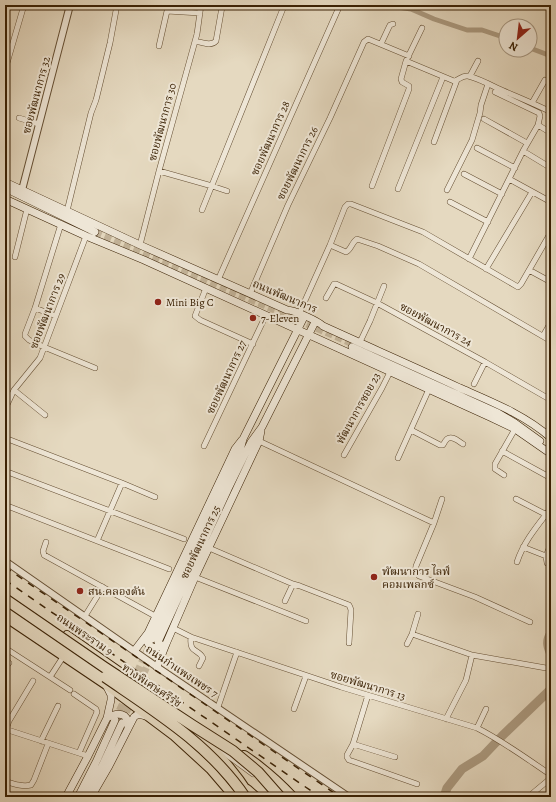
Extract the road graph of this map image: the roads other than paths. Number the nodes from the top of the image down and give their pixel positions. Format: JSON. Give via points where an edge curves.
{"nodes":[{"id":1,"x":24,"y":5,"type":"edge"},
{"id":2,"x":70,"y":5,"type":"edge"},
{"id":3,"x":117,"y":5,"type":"edge"},
{"id":4,"x":169,"y":5,"type":"edge"},
{"id":5,"x":201,"y":5,"type":"edge"},
{"id":6,"x":284,"y":6,"type":"dead end"},
{"id":7,"x":340,"y":6,"type":"edge"},
{"id":8,"x":222,"y":7,"type":"dead end"},
{"id":9,"x":167,"y":11,"type":"junction"},
{"id":10,"x":200,"y":13,"type":"junction"},
{"id":11,"x":394,"y":24,"type":"dead end"},
{"id":12,"x":422,"y":28,"type":"dead end"},
{"id":13,"x":195,"y":41,"type":"junction"},
{"id":14,"x":381,"y":44,"type":"junction"},
{"id":15,"x":158,"y":46,"type":"dead end"},
{"id":16,"x":409,"y":56,"type":"junction"},
{"id":17,"x":406,"y":61,"type":"junction"},
{"id":18,"x":478,"y":62,"type":"dead end"},
{"id":19,"x":5,"y":70,"type":"edge"},
{"id":20,"x":470,"y":76,"type":"junction"},
{"id":21,"x":443,"y":77,"type":"junction"},
{"id":22,"x":457,"y":80,"type":"junction"},
{"id":23,"x":545,"y":80,"type":"dead end"},
{"id":24,"x":488,"y":84,"type":"junction"},
{"id":25,"x":495,"y":92,"type":"dead end"},
{"id":26,"x":532,"y":103,"type":"junction"},
{"id":27,"x":551,"y":112,"type":"edge"},
{"id":28,"x":19,"y":118,"type":"dead end"},
{"id":29,"x":484,"y":119,"type":"dead end"},
{"id":30,"x":39,"y":124,"type":"junction"},
{"id":31,"x":538,"y":126,"type":"junction"},
{"id":32,"x":551,"y":132,"type":"edge"},
{"id":33,"x":434,"y":142,"type":"dead end"},
{"id":34,"x":527,"y":143,"type":"junction"},
{"id":35,"x":477,"y":148,"type":"dead end"},
{"id":36,"x":523,"y":151,"type":"junction"},
{"id":37,"x":515,"y":168,"type":"junction"},
{"id":38,"x":551,"y":168,"type":"edge"},
{"id":39,"x":159,"y":171,"type":"junction"},
{"id":40,"x":464,"y":174,"type":"dead end"},
{"id":41,"x":509,"y":179,"type":"junction"},
{"id":42,"x":5,"y":182,"type":"edge"},
{"id":43,"x":212,"y":186,"type":"junction"},
{"id":44,"x":372,"y":186,"type":"dead end"},
{"id":45,"x":5,"y":188,"type":"edge"},
{"id":46,"x":398,"y":189,"type":"dead end"},
{"id":47,"x":22,"y":190,"type":"junction"},
{"id":48,"x":448,"y":190,"type":"dead end"},
{"id":49,"x":227,"y":191,"type":"dead end"},
{"id":50,"x":5,"y":192,"type":"edge"},
{"id":51,"x":532,"y":192,"type":"junction"},
{"id":52,"x":502,"y":194,"type":"junction"},
{"id":53,"x":5,"y":199,"type":"edge"},
{"id":54,"x":450,"y":202,"type":"dead end"},
{"id":55,"x":551,"y":202,"type":"edge"},
{"id":56,"x":27,"y":209,"type":"junction"},
{"id":57,"x":202,"y":210,"type":"dead end"},
{"id":58,"x":67,"y":211,"type":"junction"},
{"id":59,"x":488,"y":222,"type":"junction"},
{"id":60,"x":61,"y":224,"type":"junction"},
{"id":61,"x":551,"y":232,"type":"edge"},
{"id":62,"x":93,"y":233,"type":"junction"},
{"id":63,"x":140,"y":245,"type":"junction"},
{"id":64,"x":330,"y":245,"type":"junction"},
{"id":65,"x":15,"y":257,"type":"dead end"},
{"id":66,"x":469,"y":259,"type":"junction"},
{"id":67,"x":486,"y":269,"type":"junction"},
{"id":68,"x":529,"y":270,"type":"junction"},
{"id":69,"x":218,"y":280,"type":"junction"},
{"id":70,"x":551,"y":282,"type":"edge"},
{"id":71,"x":384,"y":286,"type":"dead end"},
{"id":72,"x":206,"y":288,"type":"junction"},
{"id":73,"x":250,"y":294,"type":"junction"},
{"id":74,"x":326,"y":298,"type":"dead end"},
{"id":75,"x":377,"y":303,"type":"junction"},
{"id":76,"x":35,"y":308,"type":"junction"},
{"id":77,"x":266,"y":315,"type":"junction"},
{"id":78,"x":56,"y":316,"type":"junction"},
{"id":79,"x":301,"y":316,"type":"junction"},
{"id":80,"x":315,"y":322,"type":"junction"},
{"id":81,"x":551,"y":322,"type":"edge"},
{"id":82,"x":323,"y":326,"type":"junction"},
{"id":83,"x":298,"y":330,"type":"junction"},
{"id":84,"x":309,"y":335,"type":"junction"},
{"id":85,"x":543,"y":336,"type":"junction"},
{"id":86,"x":551,"y":341,"type":"edge"},
{"id":87,"x":253,"y":344,"type":"junction"},
{"id":88,"x":354,"y":345,"type":"junction"},
{"id":89,"x":44,"y":347,"type":"junction"},
{"id":90,"x":485,"y":362,"type":"junction"},
{"id":91,"x":95,"y":368,"type":"dead end"},
{"id":92,"x":278,"y":369,"type":"junction"},
{"id":93,"x":390,"y":372,"type":"junction"},
{"id":94,"x":289,"y":375,"type":"junction"},
{"id":95,"x":474,"y":384,"type":"dead end"},
{"id":96,"x":429,"y":389,"type":"junction"},
{"id":97,"x":14,"y":390,"type":"junction"},
{"id":98,"x":551,"y":400,"type":"edge"},
{"id":99,"x":5,"y":409,"type":"edge"},
{"id":100,"x":45,"y":415,"type":"dead end"},
{"id":101,"x":262,"y":427,"type":"junction"},
{"id":102,"x":515,"y":429,"type":"junction"},
{"id":103,"x":411,"y":430,"type":"junction"},
{"id":104,"x":5,"y":438,"type":"edge"},
{"id":105,"x":243,"y":439,"type":"junction"},
{"id":106,"x":551,"y":439,"type":"edge"},
{"id":107,"x":258,"y":441,"type":"junction"},
{"id":108,"x":462,"y":444,"type":"dead end"},
{"id":109,"x":204,"y":446,"type":"dead end"},
{"id":110,"x":502,"y":450,"type":"junction"},
{"id":111,"x":551,"y":450,"type":"edge"},
{"id":112,"x":551,"y":454,"type":"edge"},
{"id":113,"x":344,"y":455,"type":"dead end"},
{"id":114,"x":398,"y":458,"type":"dead end"},
{"id":115,"x":5,"y":471,"type":"edge"},
{"id":116,"x":504,"y":475,"type":"dead end"},
{"id":117,"x":551,"y":478,"type":"edge"},
{"id":118,"x":122,"y":483,"type":"junction"},
{"id":119,"x":155,"y":497,"type":"dead end"},
{"id":120,"x":442,"y":499,"type":"dead end"},
{"id":121,"x":516,"y":499,"type":"dead end"},
{"id":122,"x":5,"y":505,"type":"edge"},
{"id":123,"x":110,"y":510,"type":"junction"},
{"id":124,"x":550,"y":511,"type":"edge"},
{"id":125,"x":434,"y":523,"type":"junction"},
{"id":126,"x":184,"y":539,"type":"dead end"},
{"id":127,"x":97,"y":541,"type":"junction"},
{"id":128,"x":46,"y":542,"type":"dead end"},
{"id":129,"x":550,"y":546,"type":"dead end"},
{"id":130,"x":523,"y":547,"type":"junction"},
{"id":131,"x":209,"y":548,"type":"junction"},
{"id":132,"x":546,"y":556,"type":"junction"},
{"id":133,"x":5,"y":561,"type":"edge"},
{"id":134,"x":518,"y":562,"type":"dead end"},
{"id":135,"x":547,"y":564,"type":"dead end"},
{"id":136,"x":170,"y":568,"type":"dead end"},
{"id":137,"x":195,"y":577,"type":"junction"},
{"id":138,"x":293,"y":584,"type":"junction"},
{"id":139,"x":103,"y":587,"type":"junction"},
{"id":140,"x":5,"y":594,"type":"edge"},
{"id":141,"x":5,"y":599,"type":"edge"},
{"id":142,"x":285,"y":601,"type":"dead end"},
{"id":143,"x":5,"y":609,"type":"edge"},
{"id":144,"x":418,"y":614,"type":"dead end"},
{"id":145,"x":5,"y":616,"type":"edge"},
{"id":146,"x":85,"y":616,"type":"junction"},
{"id":147,"x":156,"y":616,"type":"junction"},
{"id":148,"x":306,"y":621,"type":"dead end"},
{"id":149,"x":530,"y":622,"type":"dead end"},
{"id":150,"x":173,"y":628,"type":"junction"},
{"id":151,"x":412,"y":634,"type":"junction"},
{"id":152,"x":191,"y":637,"type":"junction"},
{"id":153,"x":153,"y":638,"type":"junction"},
{"id":154,"x":53,"y":641,"type":"junction"},
{"id":155,"x":349,"y":643,"type":"dead end"},
{"id":156,"x":166,"y":644,"type":"junction"},
{"id":157,"x":407,"y":644,"type":"dead end"},
{"id":158,"x":5,"y":648,"type":"edge"},
{"id":159,"x":135,"y":650,"type":"junction"},
{"id":160,"x":237,"y":652,"type":"junction"},
{"id":161,"x":472,"y":655,"type":"junction"},
{"id":162,"x":63,"y":656,"type":"junction"},
{"id":163,"x":9,"y":663,"type":"dead end"},
{"id":164,"x":199,"y":666,"type":"dead end"},
{"id":165,"x":157,"y":667,"type":"junction"},
{"id":166,"x":5,"y":668,"type":"edge"},
{"id":167,"x":546,"y":668,"type":"dead end"},
{"id":168,"x":306,"y":676,"type":"junction"},
{"id":169,"x":50,"y":677,"type":"junction"},
{"id":170,"x":33,"y":682,"type":"dead end"},
{"id":171,"x":106,"y":685,"type":"junction"},
{"id":172,"x":368,"y":695,"type":"junction"},
{"id":173,"x":58,"y":706,"type":"dead end"},
{"id":174,"x":218,"y":707,"type":"junction"},
{"id":175,"x":294,"y":709,"type":"dead end"},
{"id":176,"x":486,"y":709,"type":"dead end"},
{"id":177,"x":148,"y":717,"type":"junction"},
{"id":178,"x":107,"y":718,"type":"junction"},
{"id":179,"x":446,"y":719,"type":"junction"},
{"id":180,"x":190,"y":726,"type":"junction"},
{"id":181,"x":128,"y":728,"type":"junction"},
{"id":182,"x":477,"y":728,"type":"junction"},
{"id":183,"x":5,"y":729,"type":"edge"},
{"id":184,"x":202,"y":737,"type":"junction"},
{"id":185,"x":41,"y":741,"type":"junction"},
{"id":186,"x":48,"y":744,"type":"junction"},
{"id":187,"x":353,"y":744,"type":"junction"},
{"id":188,"x":79,"y":753,"type":"junction"},
{"id":189,"x":88,"y":756,"type":"junction"},
{"id":190,"x":395,"y":757,"type":"dead end"},
{"id":191,"x":551,"y":776,"type":"edge"},
{"id":192,"x":5,"y":781,"type":"edge"},
{"id":193,"x":417,"y":784,"type":"dead end"},
{"id":194,"x":248,"y":795,"type":"edge"},
{"id":195,"x":66,"y":797,"type":"edge"},
{"id":196,"x":78,"y":797,"type":"edge"},
{"id":197,"x":85,"y":797,"type":"edge"},
{"id":198,"x":91,"y":797,"type":"edge"},
{"id":199,"x":234,"y":797,"type":"edge"},
{"id":200,"x":255,"y":797,"type":"edge"},
{"id":201,"x":280,"y":797,"type":"edge"},
{"id":202,"x":285,"y":797,"type":"edge"},
{"id":203,"x":292,"y":797,"type":"edge"},
{"id":204,"x":349,"y":797,"type":"edge"},
{"id":205,"x":531,"y":797,"type":"edge"}],
"edges":[{"from":1,"to":19,"type":"street"},
{"from":2,"to":30,"type":"street","name":"ซอยพัฒนาการ 32"},
{"from":3,"to":58,"type":"street","via":[[110,43]]},
{"from":4,"to":9,"type":"street"},
{"from":5,"to":10,"type":"street","name":"ซอยพัฒนาการ 30"},
{"from":6,"to":43,"type":"street"},
{"from":7,"to":69,"type":"street","name":"ซอยพัฒนาการ 28"},
{"from":8,"to":13,"type":"street","via":[[216,41],[211,44]]},
{"from":9,"to":10,"type":"street"},
{"from":9,"to":15,"type":"street"},
{"from":10,"to":13,"type":"street","name":"ซอยพัฒนาการ 30"},
{"from":11,"to":14,"type":"street","via":[[390,25]]},
{"from":12,"to":16,"type":"street"},
{"from":13,"to":39,"type":"street","name":"ซอยพัฒนาการ 30"},
{"from":14,"to":16,"type":"street"},
{"from":14,"to":73,"type":"street","name":"ซอยพัฒนาการ 26","via":[[368,39],[364,42],[288,205]]},
{"from":16,"to":17,"type":"street"},
{"from":17,"to":21,"type":"street"},
{"from":17,"to":44,"type":"street","via":[[401,79],[409,89]]},
{"from":18,"to":20,"type":"street"},
{"from":20,"to":22,"type":"street"},
{"from":20,"to":24,"type":"street"},
{"from":21,"to":22,"type":"street"},
{"from":21,"to":46,"type":"street"},
{"from":22,"to":33,"type":"street"},
{"from":23,"to":26,"type":"street"},
{"from":24,"to":26,"type":"street"},
{"from":24,"to":48,"type":"street","via":[[472,140]]},
{"from":25,"to":31,"type":"street","via":[[539,113]]},
{"from":26,"to":27,"type":"street"},
{"from":28,"to":30,"type":"street"},
{"from":29,"to":34,"type":"street"},
{"from":30,"to":47,"type":"street","name":"ซอยพัฒนาการ 32"},
{"from":31,"to":32,"type":"street"},
{"from":31,"to":34,"type":"street"},
{"from":34,"to":36,"type":"street"},
{"from":35,"to":37,"type":"street"},
{"from":36,"to":37,"type":"street"},
{"from":36,"to":38,"type":"street"},
{"from":37,"to":41,"type":"street"},
{"from":39,"to":43,"type":"street"},
{"from":39,"to":63,"type":"street","name":"ซอยพัฒนาการ 30"},
{"from":40,"to":52,"type":"street"},
{"from":41,"to":51,"type":"street"},
{"from":41,"to":52,"type":"street"},
{"from":42,"to":47,"type":"main road","name":"ถนนพัฒนาการ"},
{"from":43,"to":49,"type":"street"},
{"from":43,"to":57,"type":"street"},
{"from":45,"to":62,"type":"main road","name":"ถนนพัฒนาการ"},
{"from":47,"to":58,"type":"main road","name":"ถนนพัฒนาการ"},
{"from":50,"to":62,"type":"main road","name":"ถนนพัฒนาการ"},
{"from":51,"to":55,"type":"street"},
{"from":51,"to":67,"type":"street"},
{"from":52,"to":59,"type":"street"},
{"from":53,"to":56,"type":"main road","name":"ถนนพัฒนาการ"},
{"from":54,"to":59,"type":"street"},
{"from":56,"to":60,"type":"main road","name":"ถนนพัฒนาการ"},
{"from":56,"to":65,"type":"street"},
{"from":58,"to":62,"type":"main road","name":"ถนนพัฒนาการ"},
{"from":59,"to":66,"type":"street"},
{"from":60,"to":62,"type":"main road","name":"ถนนพัฒนาการ"},
{"from":60,"to":76,"type":"street"},
{"from":61,"to":68,"type":"street"},
{"from":62,"to":63,"type":"main road","name":"ถนนพัฒนาการ"},
{"from":62,"to":72,"type":"main road","name":"ถนนพัฒนาการ"},
{"from":62,"to":78,"type":"street","name":"ซอยพัฒนาการ 29"},
{"from":63,"to":69,"type":"main road","name":"ถนนพัฒนาการ"},
{"from":64,"to":66,"type":"street","via":[[345,208],[351,204],[423,232]]},
{"from":64,"to":79,"type":"street"},
{"from":64,"to":85,"type":"street","via":[[348,252],[357,239],[385,249],[419,264]]},
{"from":66,"to":67,"type":"street"},
{"from":67,"to":68,"type":"street","via":[[518,287]]},
{"from":68,"to":70,"type":"street"},
{"from":69,"to":73,"type":"main road","name":"ถนนพัฒนาการ"},
{"from":71,"to":75,"type":"street"},
{"from":72,"to":77,"type":"main road","name":"ถนนพัฒนาการ"},
{"from":72,"to":87,"type":"street","via":[[195,316]]},
{"from":73,"to":79,"type":"main road","name":"ถนนพัฒนาการ"},
{"from":74,"to":75,"type":"street","name":"ซอยพัฒนาการ 24","via":[[335,284]]},
{"from":75,"to":88,"type":"street"},
{"from":75,"to":90,"type":"street","name":"ซอยพัฒนาการ 24"},
{"from":76,"to":78,"type":"street"},
{"from":76,"to":89,"type":"street","via":[[25,336]]},
{"from":77,"to":83,"type":"main road","name":"ถนนพัฒนาการ"},
{"from":77,"to":87,"type":"street","name":"ซอยพัฒนาการ 27"},
{"from":78,"to":89,"type":"street","name":"ซอยพัฒนาการ 29"},
{"from":79,"to":80,"type":"main road"},
{"from":79,"to":82,"type":"main road","name":"ถนนพัฒนาการ"},
{"from":79,"to":83,"type":"main road","name":"ซอยพัฒนาการ 25"},
{"from":80,"to":82,"type":"main road"},
{"from":80,"to":84,"type":"main road","name":"ซอยพัฒนาการ 25"},
{"from":81,"to":85,"type":"street"},
{"from":82,"to":88,"type":"main road","name":"ถนนพัฒนาการ"},
{"from":83,"to":84,"type":"main road","name":"ถนนพัฒนาการ"},
{"from":83,"to":92,"type":"main road","name":"ซอยพัฒนาการ 25"},
{"from":84,"to":88,"type":"main road","name":"ถนนพัฒนาการ"},
{"from":84,"to":94,"type":"main road","name":"ซอยพัฒนาการ 25"},
{"from":85,"to":86,"type":"street"},
{"from":87,"to":109,"type":"street","name":"ซอยพัฒนาการ 27"},
{"from":88,"to":93,"type":"main road","name":"ถนนพัฒนาการ"},
{"from":88,"to":106,"type":"main road","name":"ถนนพัฒนาการ","via":[[508,414]]},
{"from":88,"to":111,"type":"main road","name":"ถนนพัฒนาการ","via":[[507,418]]},
{"from":89,"to":91,"type":"street"},
{"from":89,"to":97,"type":"street","name":"ซอยพัฒนาการ 29","via":[[40,358]]},
{"from":90,"to":95,"type":"street"},
{"from":90,"to":98,"type":"street","name":"ซอยพัฒนาการ 24"},
{"from":92,"to":94,"type":"main road","via":[[287,371]]},
{"from":92,"to":105,"type":"main road","name":"ซอยพัฒนาการ 25"},
{"from":93,"to":96,"type":"main road","name":"ถนนพัฒนาการ"},
{"from":93,"to":113,"type":"street","name":"พัฒนาการซอย 23"},
{"from":94,"to":101,"type":"main road","name":"ซอยพัฒนาการ 25"},
{"from":96,"to":102,"type":"main road","name":"ถนนพัฒนาการ"},
{"from":96,"to":103,"type":"street"},
{"from":97,"to":99,"type":"street","name":"ซอยพัฒนาการ 29"},
{"from":97,"to":100,"type":"street"},
{"from":101,"to":107,"type":"main road","name":"ซอยพัฒนาการ 25"},
{"from":101,"to":153,"type":"main road","name":"ซอยพัฒนาการ 25","via":[[251,442]]},
{"from":102,"to":110,"type":"street"},
{"from":102,"to":112,"type":"main road","name":"ถนนพัฒนาการ"},
{"from":103,"to":108,"type":"street","via":[[440,445],[450,437]]},
{"from":103,"to":114,"type":"street"},
{"from":104,"to":118,"type":"street"},
{"from":105,"to":147,"type":"main road","name":"ซอยพัฒนาการ 25","via":[[235,448]]},
{"from":105,"to":153,"type":"main road","name":"ซอยพัฒนาการ 25"},
{"from":107,"to":125,"type":"street"},
{"from":107,"to":131,"type":"main road","name":"ซอยพัฒนาการ 25"},
{"from":110,"to":116,"type":"street","via":[[494,467]]},
{"from":110,"to":117,"type":"street"},
{"from":115,"to":123,"type":"street"},
{"from":118,"to":119,"type":"street"},
{"from":118,"to":123,"type":"street"},
{"from":120,"to":125,"type":"street"},
{"from":121,"to":124,"type":"street"},
{"from":122,"to":127,"type":"street"},
{"from":123,"to":126,"type":"street"},
{"from":123,"to":127,"type":"street"},
{"from":124,"to":130,"type":"street"},
{"from":125,"to":149,"type":"street","via":[[416,566],[415,571],[419,576],[475,597]]},
{"from":127,"to":136,"type":"street"},
{"from":128,"to":139,"type":"street","via":[[44,555]]},
{"from":129,"to":132,"type":"street"},
{"from":130,"to":132,"type":"street"},
{"from":130,"to":134,"type":"street"},
{"from":131,"to":137,"type":"main road","name":"ซอยพัฒนาการ 25"},
{"from":131,"to":138,"type":"street"},
{"from":132,"to":135,"type":"street"},
{"from":133,"to":146,"type":"street","name":"ถนนกำแพงเพชร 7"},
{"from":137,"to":148,"type":"street"},
{"from":137,"to":150,"type":"main road","name":"ซอยพัฒนาการ 25"},
{"from":138,"to":142,"type":"street"},
{"from":138,"to":155,"type":"street","via":[[350,607]]},
{"from":139,"to":146,"type":"street"},
{"from":139,"to":147,"type":"street"},
{"from":140,"to":180,"type":"main road","name":"ถนนพระราม 9","via":[[144,689]]},
{"from":141,"to":201,"type":"highway","name":"ทางพิเศษศรีรัช","bridge":true,"via":[[233,752],[258,772]]},
{"from":143,"to":154,"type":"highway","name":"ทางพิเศษศรีรัช"},
{"from":144,"to":151,"type":"street"},
{"from":145,"to":154,"type":"highway"},
{"from":145,"to":162,"type":"main road"},
{"from":146,"to":159,"type":"street","name":"ถนนกำแพงเพชร 7"},
{"from":147,"to":153,"type":"main road","name":"ซอยพัฒนาการ 25"},
{"from":150,"to":152,"type":"street","name":"ซอยพัฒนาการ 13"},
{"from":150,"to":156,"type":"main road","name":"ซอยพัฒนาการ 25"},
{"from":151,"to":157,"type":"street"},
{"from":151,"to":161,"type":"street"},
{"from":152,"to":160,"type":"street","name":"ซอยพัฒนาการ 13"},
{"from":152,"to":164,"type":"street","via":[[193,650],[203,658]]},
{"from":153,"to":156,"type":"main road","via":[[146,639],[151,647]]},
{"from":153,"to":159,"type":"main road","name":"ซอยพัฒนาการ 25"},
{"from":154,"to":194,"type":"highway","name":"ทางพิเศษศรีรัช","bridge":true,"via":[[193,740],[215,759]]},
{"from":156,"to":165,"type":"main road","name":"ซอยพัฒนาการ 25"},
{"from":158,"to":169,"type":"street"},
{"from":159,"to":165,"type":"street","name":"ถนนกำแพงเพชร 7"},
{"from":160,"to":168,"type":"street","name":"ซอยพัฒนาการ 13"},
{"from":160,"to":174,"type":"street"},
{"from":161,"to":167,"type":"street"},
{"from":161,"to":179,"type":"street","via":[[466,680]]},
{"from":162,"to":169,"type":"street"},
{"from":162,"to":171,"type":"main road"},
{"from":163,"to":166,"type":"street"},
{"from":165,"to":174,"type":"street","name":"ถนนกำแพงเพชร 7"},
{"from":168,"to":172,"type":"street","name":"ซอยพัฒนาการ 13"},
{"from":168,"to":175,"type":"street"},
{"from":169,"to":188,"type":"street","via":[[96,709],[97,712]]},
{"from":170,"to":183,"type":"street"},
{"from":171,"to":177,"type":"main road"},
{"from":171,"to":178,"type":"main road","via":[[111,695]]},
{"from":172,"to":179,"type":"street","name":"ซอยพัฒนาการ 13"},
{"from":172,"to":187,"type":"street"},
{"from":173,"to":185,"type":"street"},
{"from":174,"to":204,"type":"street","name":"ถนนกำแพงเพชร 7"},
{"from":176,"to":182,"type":"street"},
{"from":177,"to":181,"type":"main road","via":[[136,715]]},
{"from":177,"to":199,"type":"main road","via":[[174,736],[210,769]]},
{"from":178,"to":181,"type":"main road","via":[[119,713],[127,719]]},
{"from":178,"to":189,"type":"main road"},
{"from":179,"to":182,"type":"street","name":"ซอยพัฒนาการ 13"},
{"from":180,"to":184,"type":"main road","name":"ถนนพระราม 9"},
{"from":180,"to":203,"type":"highway","via":[[256,764]]},
{"from":181,"to":198,"type":"main road"},
{"from":182,"to":191,"type":"street","name":"ซอยพัฒนาการ 13","via":[[498,739]]},
{"from":183,"to":185,"type":"street"},
{"from":184,"to":194,"type":"main road","name":"ถนนพระราม 9","via":[[232,769]]},
{"from":184,"to":202,"type":"street"},
{"from":185,"to":186,"type":"street"},
{"from":186,"to":188,"type":"street"},
{"from":186,"to":192,"type":"street","via":[[30,785],[20,786]]},
{"from":187,"to":190,"type":"street"},
{"from":187,"to":193,"type":"street","via":[[347,755],[349,760]]},
{"from":188,"to":189,"type":"street"},
{"from":189,"to":195,"type":"main road"},
{"from":191,"to":205,"type":"street"},
{"from":194,"to":200,"type":"highway","name":"ทางพิเศษศรีรัช"},
{"from":196,"to":197,"type":"main road","via":[[118,722],[103,764]]}]}
